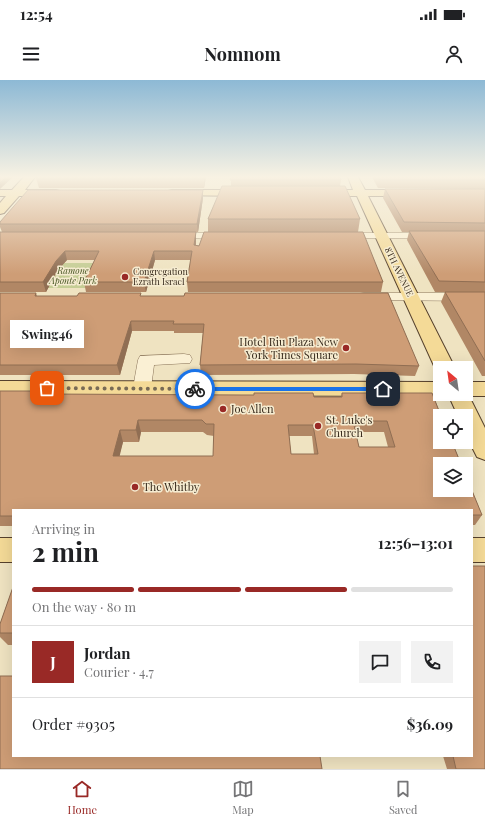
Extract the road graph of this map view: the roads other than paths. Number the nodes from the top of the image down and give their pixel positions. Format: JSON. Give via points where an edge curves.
{"nodes":[{"id":1,"x":368,"y":209,"type":"edge"},
{"id":2,"x":164,"y":236,"type":"edge"},
{"id":3,"x":241,"y":236,"type":"edge"},
{"id":4,"x":328,"y":236,"type":"edge"},
{"id":5,"x":382,"y":236,"type":"junction"},
{"id":6,"x":485,"y":236,"type":"edge"},
{"id":7,"x":347,"y":297,"type":"edge"},
{"id":8,"x":411,"y":297,"type":"junction"},
{"id":9,"x":485,"y":297,"type":"edge"},
{"id":10,"x":184,"y":359,"type":"dead end"},
{"id":11,"x":442,"y":361,"type":"edge"},
{"id":12,"x":0,"y":388,"type":"edge"},
{"id":13,"x":142,"y":388,"type":"junction"},
{"id":14,"x":433,"y":389,"type":"edge"},
{"id":15,"x":473,"y":389,"type":"edge"},
{"id":16,"x":485,"y":389,"type":"edge"},
{"id":17,"x":461,"y":401,"type":"edge"},
{"id":18,"x":485,"y":451,"type":"edge"},
{"id":19,"x":0,"y":550,"type":"edge"},
{"id":20,"x":12,"y":550,"type":"edge"},
{"id":21,"x":473,"y":550,"type":"edge"},
{"id":22,"x":485,"y":550,"type":"edge"}],
"edges":[{"from":1,"to":5,"type":"main road","name":"8TH AVENUE"},
{"from":2,"to":3,"type":"street"},
{"from":4,"to":5,"type":"street"},
{"from":5,"to":6,"type":"street"},
{"from":5,"to":8,"type":"main road","name":"8TH AVENUE"},
{"from":7,"to":8,"type":"street"},
{"from":8,"to":9,"type":"street"},
{"from":8,"to":11,"type":"main road","name":"8TH AVENUE"},
{"from":10,"to":13,"type":"street","via":[[148,352]]},
{"from":12,"to":13,"type":"main road"},
{"from":13,"to":14,"type":"main road"},
{"from":15,"to":16,"type":"main road"},
{"from":17,"to":18,"type":"main road"},
{"from":19,"to":20,"type":"main road"},
{"from":21,"to":22,"type":"main road"}]}
